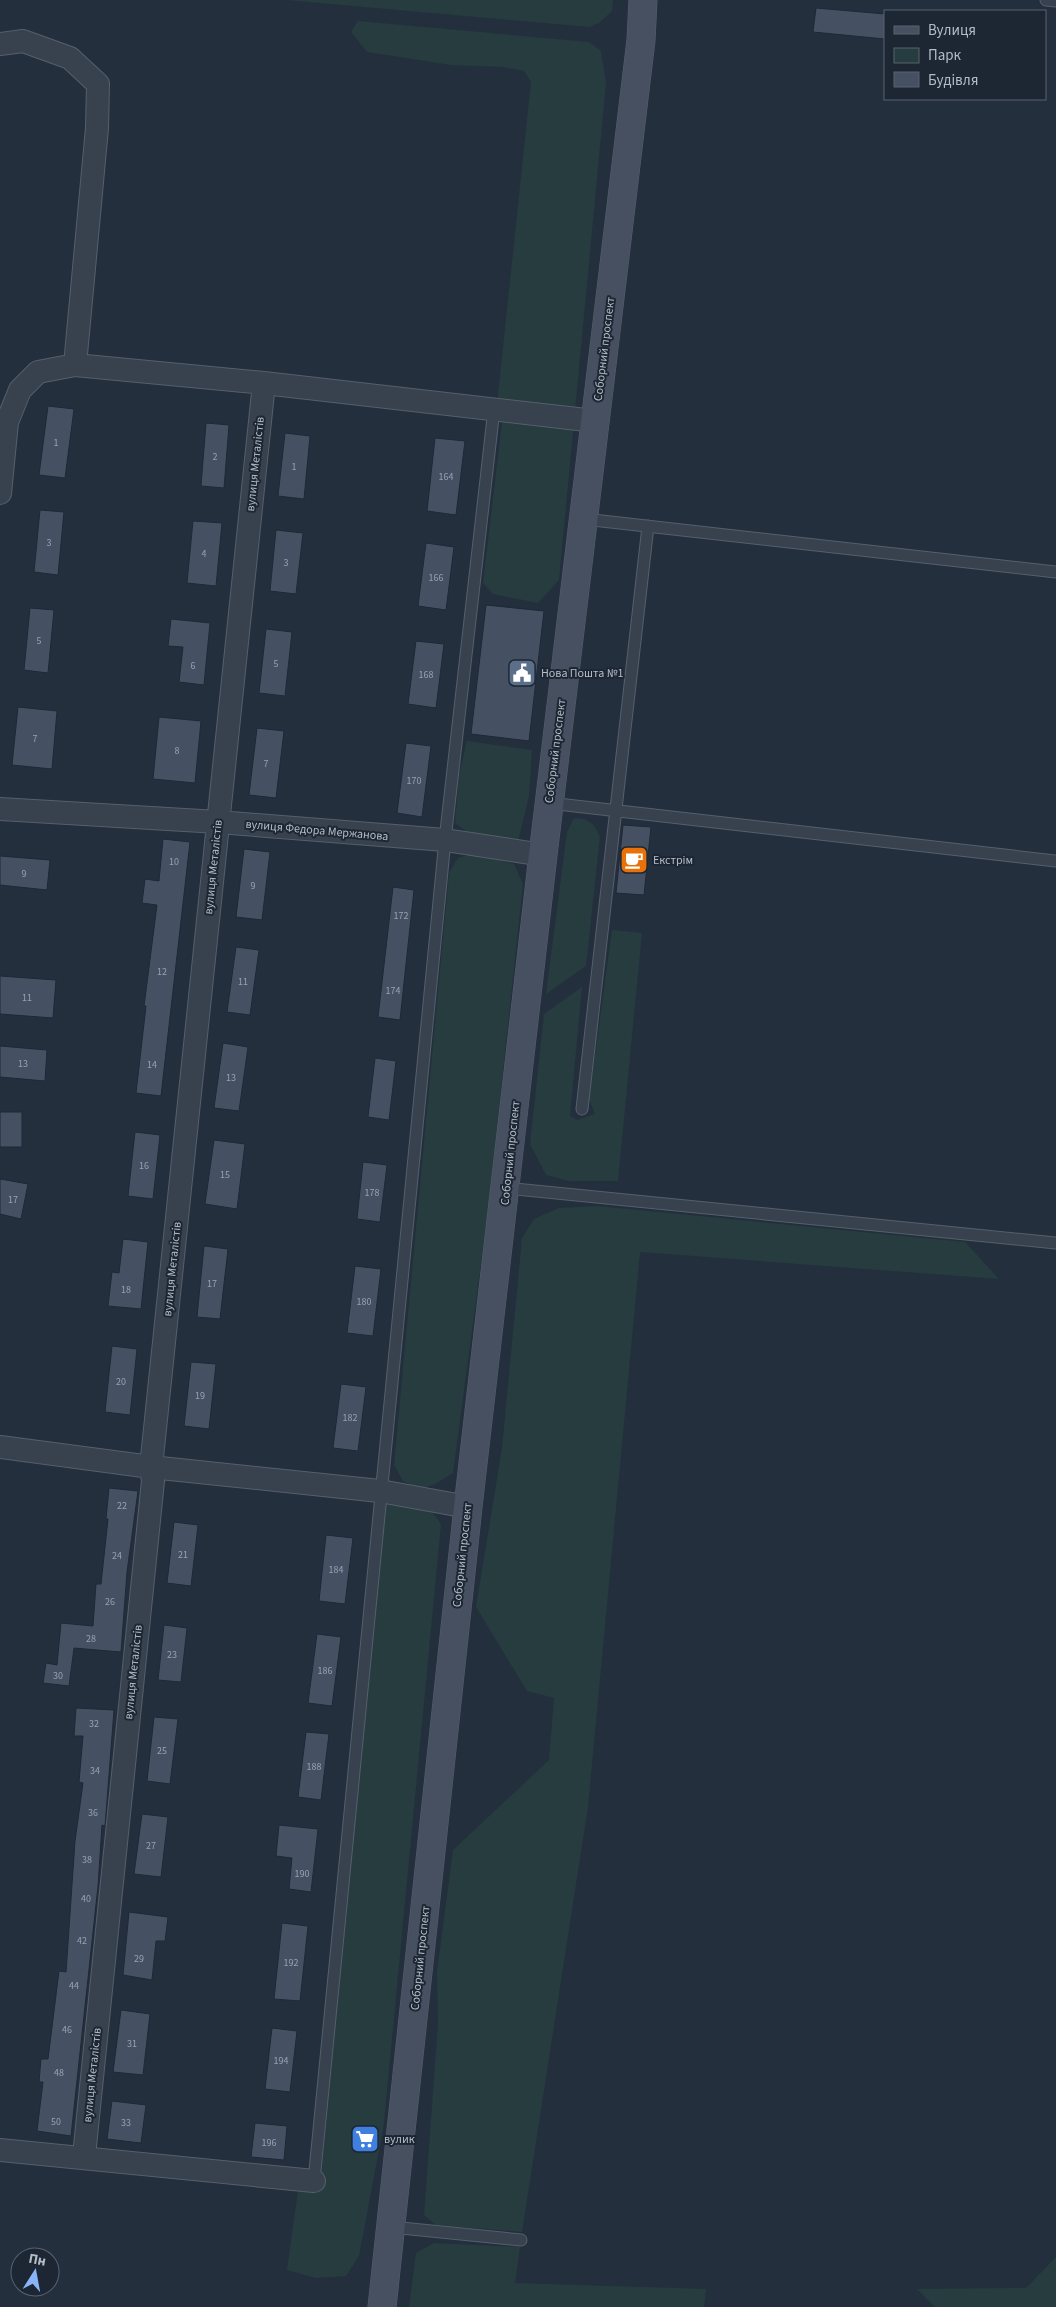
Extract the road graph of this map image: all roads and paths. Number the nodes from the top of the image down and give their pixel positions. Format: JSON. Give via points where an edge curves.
{"nodes":[{"id":1,"x":643,"y":0,"type":"edge"},
{"id":2,"x":1046,"y":0,"type":"edge"},
{"id":3,"x":1056,"y":1,"type":"edge"},
{"id":4,"x":0,"y":44,"type":"edge"},
{"id":5,"x":74,"y":365,"type":"junction"},
{"id":6,"x":264,"y":383,"type":"junction"},
{"id":7,"x":494,"y":408,"type":"junction"},
{"id":8,"x":595,"y":421,"type":"junction"},
{"id":9,"x":0,"y":493,"type":"edge"},
{"id":10,"x":584,"y":519,"type":"junction"},
{"id":11,"x":648,"y":526,"type":"junction"},
{"id":12,"x":1056,"y":572,"type":"edge"},
{"id":13,"x":549,"y":803,"type":"junction"},
{"id":14,"x":0,"y":809,"type":"edge"},
{"id":15,"x":616,"y":811,"type":"junction"},
{"id":16,"x":218,"y":822,"type":"junction"},
{"id":17,"x":445,"y":840,"type":"junction"},
{"id":18,"x":543,"y":855,"type":"junction"},
{"id":19,"x":1056,"y":861,"type":"edge"},
{"id":20,"x":582,"y":1109,"type":"dead end"},
{"id":21,"x":506,"y":1188,"type":"junction"},
{"id":22,"x":1056,"y":1243,"type":"edge"},
{"id":23,"x":0,"y":1447,"type":"edge"},
{"id":24,"x":151,"y":1467,"type":"junction"},
{"id":25,"x":380,"y":1491,"type":"junction"},
{"id":26,"x":468,"y":1506,"type":"junction"},
{"id":27,"x":0,"y":2150,"type":"edge"},
{"id":28,"x":84,"y":2156,"type":"junction"},
{"id":29,"x":314,"y":2181,"type":"joint"},
{"id":30,"x":391,"y":2227,"type":"junction"},
{"id":31,"x":521,"y":2240,"type":"dead end"},
{"id":32,"x":382,"y":2307,"type":"edge"}],
"edges":[{"from":1,"to":8,"type":"main road","name":"Соборний проспект","via":[[641,40]]},
{"from":2,"to":3,"type":"lane"},
{"from":4,"to":5,"type":"street","via":[[23,41],[70,58],[98,84],[98,128]]},
{"from":5,"to":6,"type":"street"},
{"from":5,"to":9,"type":"street","via":[[38,372],[20,390],[7,422]]},
{"from":6,"to":7,"type":"street"},
{"from":6,"to":16,"type":"street","name":"вулиця Металістів"},
{"from":7,"to":8,"type":"street"},
{"from":7,"to":17,"type":"lane"},
{"from":8,"to":10,"type":"main road","name":"Соборний проспект"},
{"from":10,"to":11,"type":"lane"},
{"from":10,"to":13,"type":"main road","name":"Соборний проспект"},
{"from":11,"to":12,"type":"lane"},
{"from":11,"to":15,"type":"lane"},
{"from":13,"to":15,"type":"lane"},
{"from":13,"to":18,"type":"main road","name":"Соборний проспект"},
{"from":14,"to":16,"type":"street","name":"вулиця Федора Мержанова"},
{"from":15,"to":19,"type":"lane"},
{"from":15,"to":20,"type":"lane"},
{"from":16,"to":17,"type":"street","name":"вулиця Федора Мержанова"},
{"from":16,"to":24,"type":"street","name":"вулиця Металістів"},
{"from":17,"to":18,"type":"street","name":"вулиця Федора Мержанова"},
{"from":17,"to":25,"type":"lane"},
{"from":18,"to":21,"type":"main road","name":"Соборний проспект"},
{"from":21,"to":22,"type":"lane"},
{"from":21,"to":26,"type":"main road","name":"Соборний проспект"},
{"from":23,"to":24,"type":"street"},
{"from":24,"to":25,"type":"street"},
{"from":24,"to":28,"type":"street","name":"вулиця Металістів","via":[[153,1481]]},
{"from":25,"to":26,"type":"street"},
{"from":25,"to":29,"type":"lane"},
{"from":26,"to":30,"type":"main road","name":"Соборний проспект"},
{"from":27,"to":28,"type":"street"},
{"from":28,"to":29,"type":"street"},
{"from":30,"to":31,"type":"lane"},
{"from":30,"to":32,"type":"main road","name":"Соборний проспект"}]}
